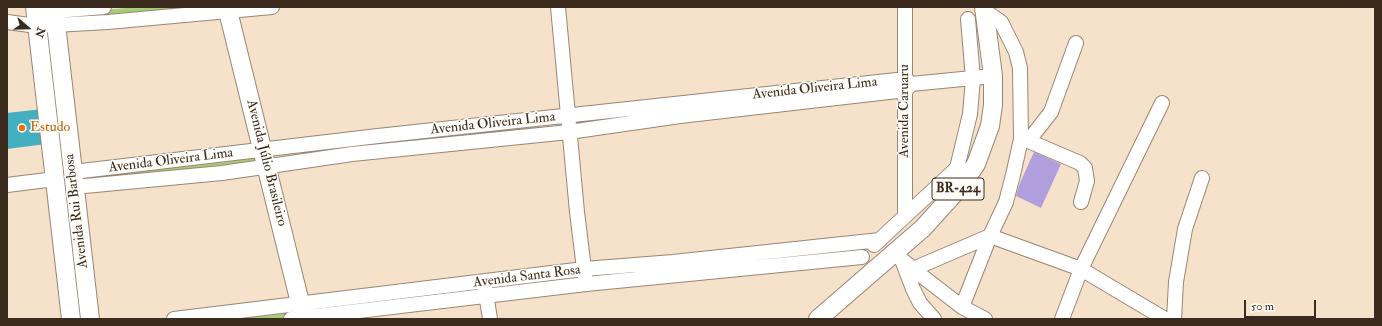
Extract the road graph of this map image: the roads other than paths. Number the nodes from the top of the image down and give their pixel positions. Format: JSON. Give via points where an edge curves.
{"nodes":[{"id":1,"x":104,"y":7,"type":"edge"},
{"id":2,"x":272,"y":7,"type":"edge"},
{"id":3,"x":558,"y":7,"type":"edge"},
{"id":4,"x":905,"y":7,"type":"edge"},
{"id":5,"x":228,"y":9,"type":"edge"},
{"id":6,"x":985,"y":9,"type":"edge"},
{"id":7,"x":55,"y":14,"type":"edge"},
{"id":8,"x":36,"y":15,"type":"edge"},
{"id":9,"x":968,"y":19,"type":"dead end"},
{"id":10,"x":7,"y":22,"type":"edge"},
{"id":11,"x":1076,"y":43,"type":"dead end"},
{"id":12,"x":993,"y":76,"type":"junction"},
{"id":13,"x":973,"y":79,"type":"junction"},
{"id":14,"x":908,"y":84,"type":"junction"},
{"id":15,"x":810,"y":96,"type":"junction"},
{"id":16,"x":1162,"y":103,"type":"dead end"},
{"id":17,"x":568,"y":116,"type":"junction"},
{"id":18,"x":569,"y":132,"type":"junction"},
{"id":19,"x":1024,"y":139,"type":"junction"},
{"id":20,"x":265,"y":158,"type":"junction"},
{"id":21,"x":964,"y":170,"type":"junction"},
{"id":22,"x":1202,"y":178,"type":"dead end"},
{"id":23,"x":55,"y":179,"type":"junction"},
{"id":24,"x":74,"y":180,"type":"junction"},
{"id":25,"x":7,"y":185,"type":"edge"},
{"id":26,"x":1081,"y":202,"type":"dead end"},
{"id":27,"x":905,"y":215,"type":"junction"},
{"id":28,"x":990,"y":236,"type":"junction"},
{"id":29,"x":880,"y":240,"type":"junction"},
{"id":30,"x":862,"y":257,"type":"junction"},
{"id":31,"x":898,"y":257,"type":"junction"},
{"id":32,"x":584,"y":269,"type":"junction"},
{"id":33,"x":913,"y":269,"type":"junction"},
{"id":34,"x":1081,"y":269,"type":"junction"},
{"id":35,"x":870,"y":275,"type":"junction"},
{"id":36,"x":586,"y":284,"type":"junction"},
{"id":37,"x":485,"y":289,"type":"junction"},
{"id":38,"x":962,"y":307,"type":"junction"},
{"id":39,"x":300,"y":315,"type":"edge"},
{"id":40,"x":71,"y":319,"type":"edge"},
{"id":41,"x":90,"y":319,"type":"edge"},
{"id":42,"x":174,"y":319,"type":"edge"},
{"id":43,"x":490,"y":319,"type":"edge"},
{"id":44,"x":818,"y":319,"type":"edge"},
{"id":45,"x":934,"y":319,"type":"edge"},
{"id":46,"x":985,"y":319,"type":"edge"},
{"id":47,"x":1062,"y":319,"type":"edge"},
{"id":48,"x":1165,"y":319,"type":"edge"},
{"id":49,"x":1174,"y":319,"type":"edge"}],
"edges":[{"from":1,"to":7,"type":"street"},
{"from":2,"to":5,"type":"street"},
{"from":3,"to":17,"type":"street"},
{"from":4,"to":14,"type":"street","name":"Avenida Caruaru"},
{"from":5,"to":7,"type":"street"},
{"from":5,"to":20,"type":"main road","name":"Avenida Júlio Brasileiro"},
{"from":6,"to":12,"type":"main road","number":"BR-424"},
{"from":6,"to":19,"type":"street","via":[[1001,22],[1016,52],[1022,79]]},
{"from":7,"to":8,"type":"street"},
{"from":7,"to":24,"type":"main road","name":"Avenida Rui Barbosa"},
{"from":8,"to":10,"type":"street"},
{"from":8,"to":23,"type":"main road","name":"Avenida Rui Barbosa"},
{"from":9,"to":13,"type":"street"},
{"from":11,"to":19,"type":"street","via":[[1051,112],[1037,132]]},
{"from":12,"to":13,"type":"street","name":"Avenida Oliveira Lima"},
{"from":12,"to":21,"type":"main road","number":"BR-424","via":[[990,126],[982,149]]},
{"from":13,"to":14,"type":"street","name":"Avenida Oliveira Lima"},
{"from":13,"to":21,"type":"street"},
{"from":14,"to":15,"type":"street","name":"Avenida Oliveira Lima"},
{"from":14,"to":27,"type":"street","name":"Avenida Caruaru"},
{"from":15,"to":17,"type":"street","name":"Avenida Oliveira Lima"},
{"from":15,"to":18,"type":"street","name":"Avenida Oliveira Lima"},
{"from":16,"to":34,"type":"street"},
{"from":17,"to":18,"type":"street"},
{"from":17,"to":20,"type":"street","name":"Avenida Oliveira Lima"},
{"from":18,"to":20,"type":"street","name":"Avenida Oliveira Lima","via":[[352,154]]},
{"from":18,"to":32,"type":"street"},
{"from":19,"to":26,"type":"street","via":[[1080,163],[1085,168],[1087,181]]},
{"from":19,"to":28,"type":"street","via":[[1006,202]]},
{"from":20,"to":24,"type":"street","name":"Avenida Oliveira Lima"},
{"from":20,"to":39,"type":"main road","name":"Avenida Júlio Brasileiro"},
{"from":21,"to":27,"type":"street"},
{"from":21,"to":31,"type":"main road","number":"BR-424","via":[[946,204]]},
{"from":22,"to":49,"type":"street","via":[[1185,229],[1176,282]]},
{"from":23,"to":25,"type":"street"},
{"from":23,"to":40,"type":"main road","name":"Avenida Rui Barbosa"},
{"from":24,"to":41,"type":"main road","name":"Avenida Rui Barbosa"},
{"from":27,"to":29,"type":"street"},
{"from":28,"to":33,"type":"street"},
{"from":28,"to":34,"type":"street"},
{"from":28,"to":38,"type":"street"},
{"from":29,"to":30,"type":"street"},
{"from":29,"to":32,"type":"street","name":"Avenida Santa Rosa"},
{"from":30,"to":35,"type":"street"},
{"from":30,"to":36,"type":"street","name":"Avenida Santa Rosa"},
{"from":31,"to":33,"type":"street"},
{"from":31,"to":35,"type":"main road","number":"BR-424"},
{"from":31,"to":45,"type":"street","via":[[912,290]]},
{"from":32,"to":36,"type":"street"},
{"from":32,"to":37,"type":"street","name":"Avenida Santa Rosa"},
{"from":33,"to":38,"type":"street"},
{"from":34,"to":47,"type":"street"},
{"from":34,"to":48,"type":"street"},
{"from":35,"to":44,"type":"main road","number":"BR-424"},
{"from":36,"to":37,"type":"street","name":"Avenida Santa Rosa"},
{"from":37,"to":39,"type":"street","name":"Avenida Santa Rosa"},
{"from":37,"to":43,"type":"street"},
{"from":38,"to":46,"type":"street"},
{"from":39,"to":42,"type":"street","name":"Avenida Santa Rosa"}]}
